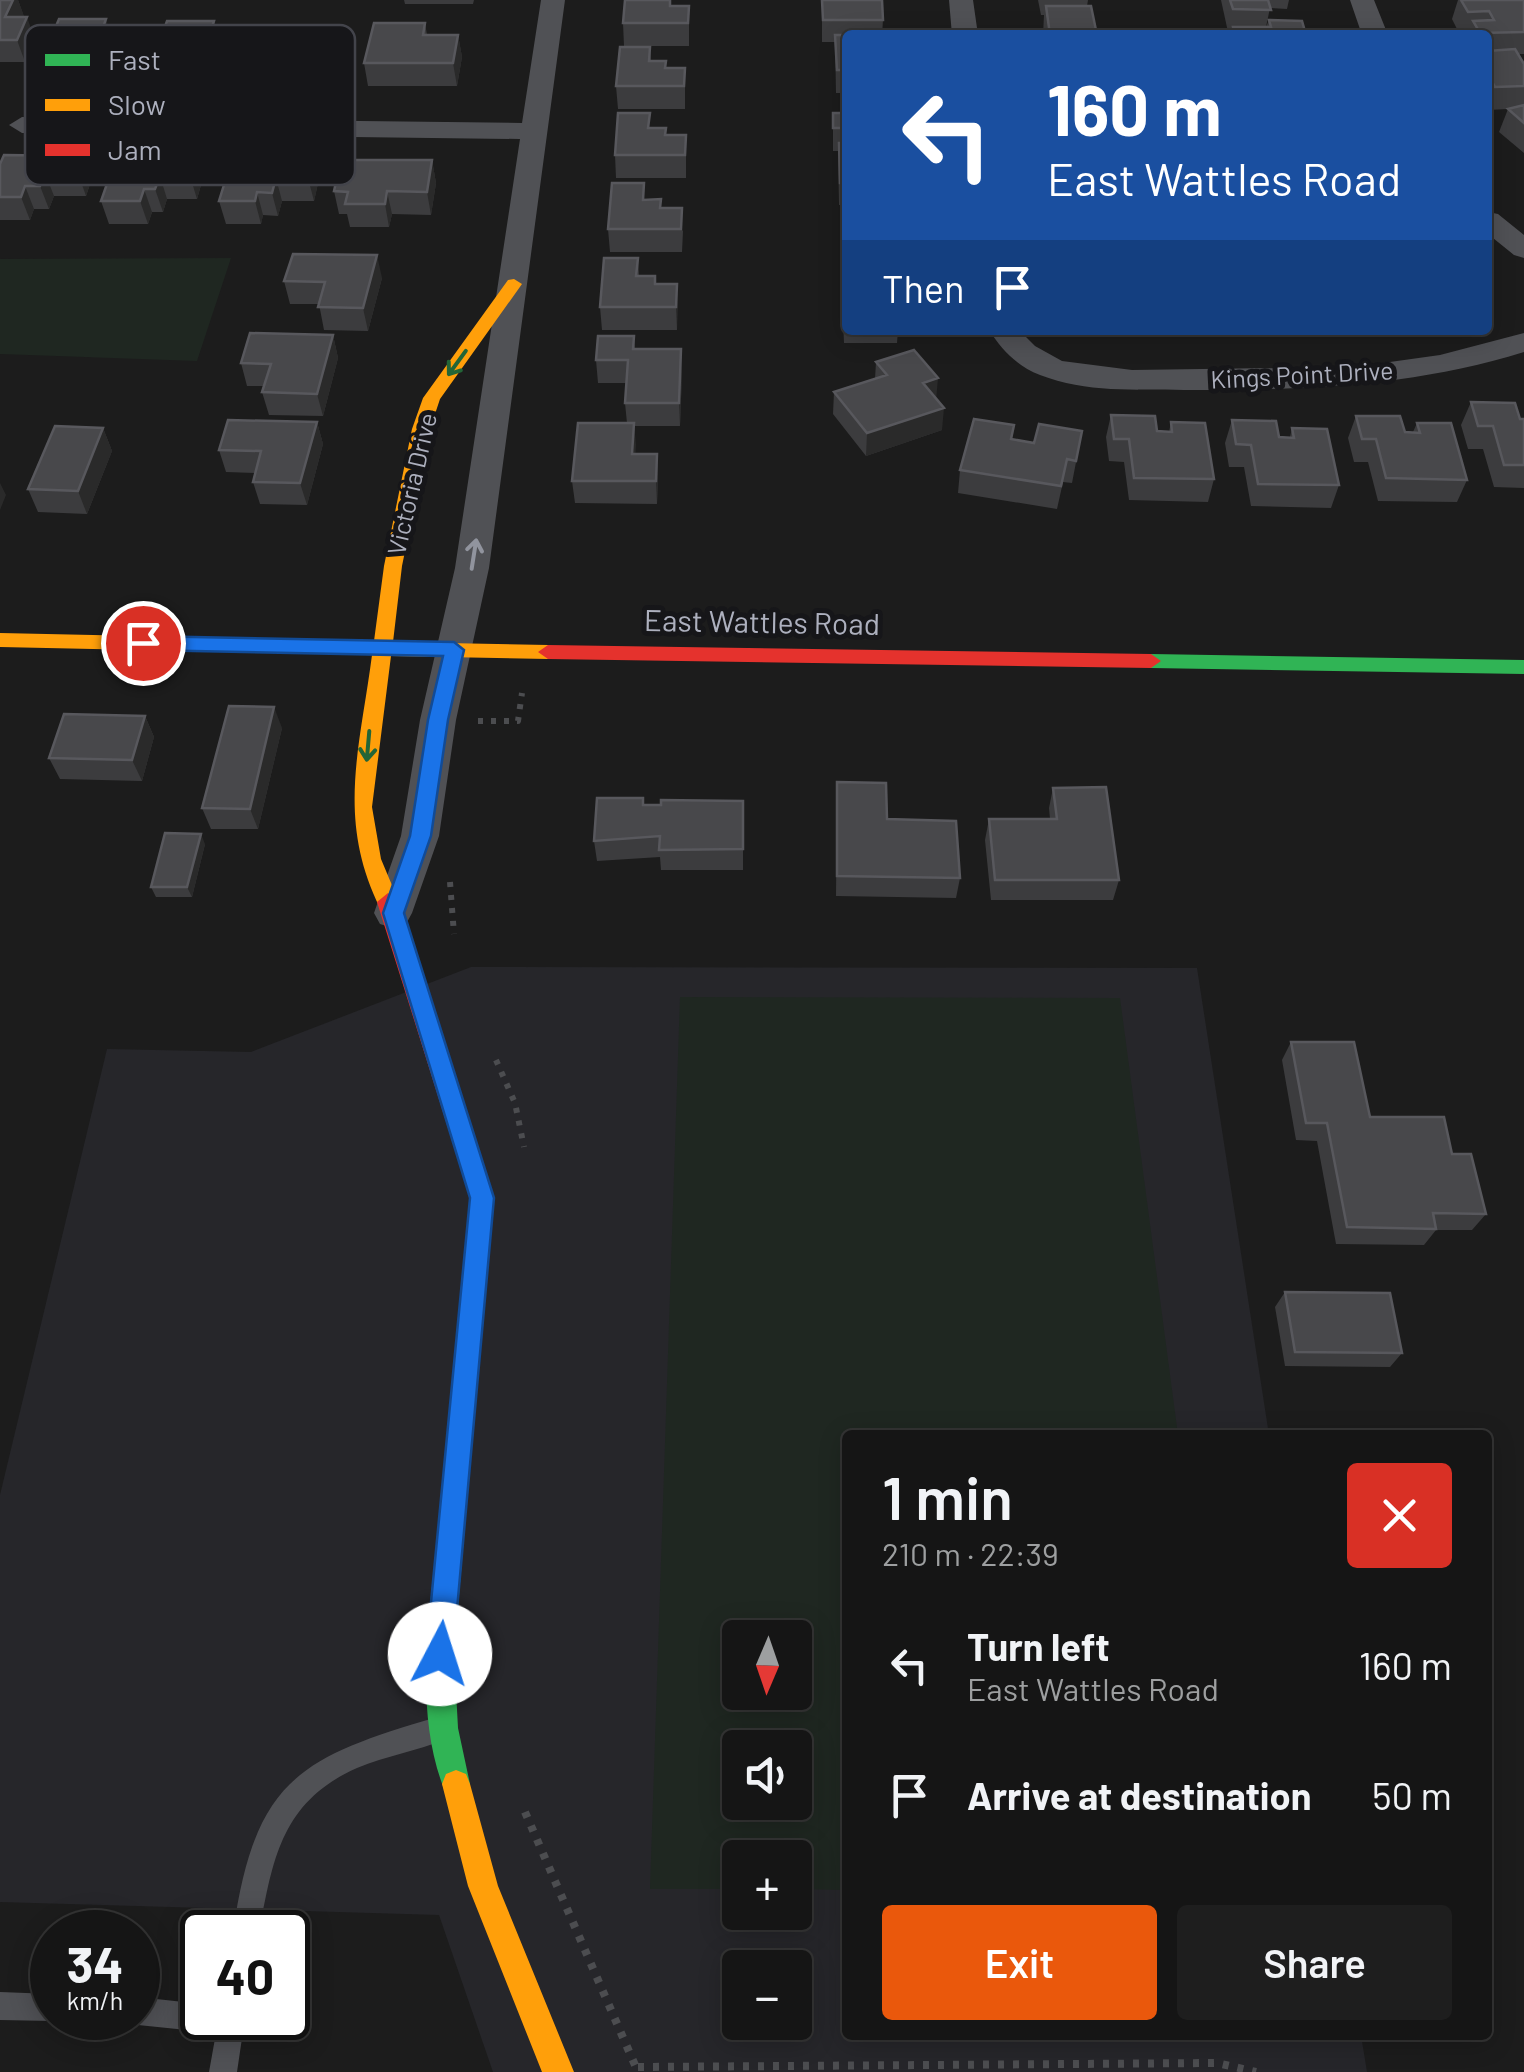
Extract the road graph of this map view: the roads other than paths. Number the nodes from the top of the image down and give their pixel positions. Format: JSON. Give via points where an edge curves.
{"nodes":[{"id":1,"x":553,"y":0,"type":"edge"},
{"id":2,"x":961,"y":0,"type":"edge"},
{"id":3,"x":1362,"y":0,"type":"edge"},
{"id":4,"x":964,"y":30,"type":"edge"},
{"id":5,"x":1373,"y":30,"type":"edge"},
{"id":6,"x":22,"y":125,"type":"dead end"},
{"id":7,"x":25,"y":125,"type":"edge"},
{"id":8,"x":355,"y":129,"type":"edge"},
{"id":9,"x":536,"y":131,"type":"junction"},
{"id":10,"x":1492,"y":223,"type":"edge"},
{"id":11,"x":1524,"y":249,"type":"edge"},
{"id":12,"x":514,"y":284,"type":"junction"},
{"id":13,"x":1008,"y":335,"type":"edge"},
{"id":14,"x":1524,"y":342,"type":"edge"},
{"id":15,"x":0,"y":640,"type":"edge"},
{"id":16,"x":381,"y":650,"type":"junction"},
{"id":17,"x":454,"y":650,"type":"junction"},
{"id":18,"x":1524,"y":667,"type":"edge"},
{"id":19,"x":394,"y":913,"type":"junction"},
{"id":20,"x":444,"y":1728,"type":"junction"},
{"id":21,"x":249,"y":1910,"type":"edge"},
{"id":22,"x":0,"y":2006,"type":"edge"},
{"id":23,"x":30,"y":2006,"type":"edge"},
{"id":24,"x":228,"y":2040,"type":"edge"},
{"id":25,"x":223,"y":2072,"type":"edge"},
{"id":26,"x":558,"y":2072,"type":"edge"}],
"edges":[{"from":1,"to":9,"type":"street","name":"Victoria Drive"},
{"from":2,"to":4,"type":"street"},
{"from":3,"to":5,"type":"street"},
{"from":6,"to":7,"type":"street"},
{"from":8,"to":9,"type":"street"},
{"from":9,"to":12,"type":"street","name":"Victoria Drive"},
{"from":10,"to":11,"type":"street"},
{"from":12,"to":16,"type":"street","name":"Victoria Drive","one_way":true,"via":[[426,414]]},
{"from":17,"to":12,"type":"street","name":"Victoria Drive","one_way":true},
{"from":13,"to":14,"type":"street","name":"Kings Point Drive","via":[[1037,361],[1077,375],[1132,380],[1313,380],[1416,368]]},
{"from":15,"to":16,"type":"street","name":"East Wattles Road"},
{"from":16,"to":17,"type":"street","name":"East Wattles Road"},
{"from":16,"to":19,"type":"street","name":"Victoria Drive","one_way":true,"via":[[362,807],[370,859]]},
{"from":17,"to":18,"type":"street","name":"East Wattles Road"},
{"from":17,"to":19,"type":"street","name":"Victoria Drive","via":[[420,836]]},
{"from":19,"to":20,"type":"street","name":"Victoria Drive","via":[[482,1198],[440,1654]]},
{"from":20,"to":21,"type":"lane","via":[[376,1747],[311,1777],[278,1813],[256,1866]]},
{"from":20,"to":26,"type":"street","name":"Victoria Drive","via":[[483,1886]]},
{"from":22,"to":23,"type":"lane"},
{"from":24,"to":25,"type":"lane"}]}
